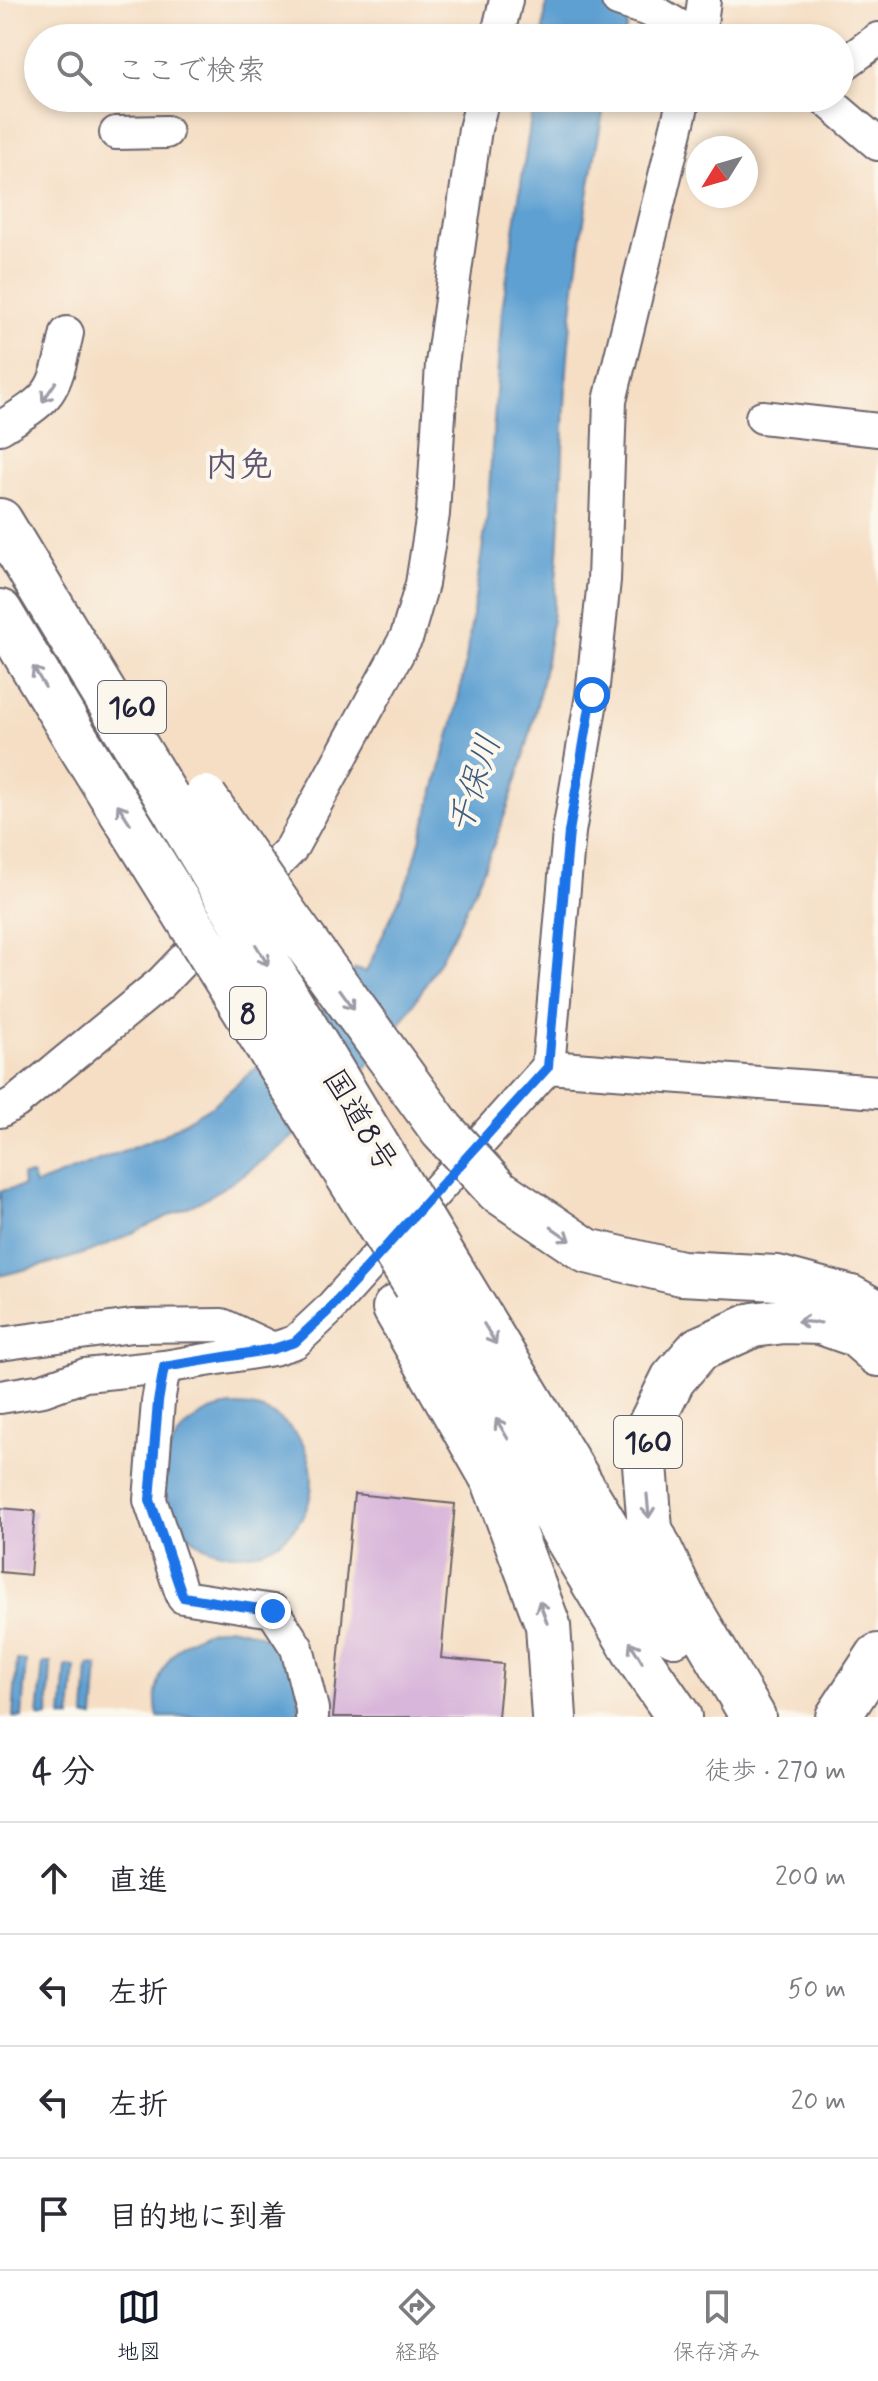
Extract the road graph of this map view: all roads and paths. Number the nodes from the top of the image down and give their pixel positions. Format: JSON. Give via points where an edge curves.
{"nodes":[{"id":1,"x":506,"y":0,"type":"edge"},
{"id":2,"x":618,"y":0,"type":"edge"},
{"id":3,"x":704,"y":0,"type":"edge"},
{"id":4,"x":500,"y":24,"type":"edge"},
{"id":5,"x":675,"y":24,"type":"edge"},
{"id":6,"x":701,"y":24,"type":"edge"},
{"id":7,"x":878,"y":39,"type":"edge"},
{"id":8,"x":854,"y":57,"type":"edge"},
{"id":9,"x":479,"y":112,"type":"edge"},
{"id":10,"x":681,"y":112,"type":"edge"},
{"id":11,"x":840,"y":112,"type":"edge"},
{"id":12,"x":166,"y":132,"type":"dead end"},
{"id":13,"x":116,"y":133,"type":"dead end"},
{"id":14,"x":878,"y":144,"type":"edge"},
{"id":15,"x":67,"y":333,"type":"dead end"},
{"id":16,"x":762,"y":417,"type":"dead end"},
{"id":17,"x":0,"y":428,"type":"edge"},
{"id":18,"x":878,"y":430,"type":"edge"},
{"id":19,"x":0,"y":521,"type":"edge"},
{"id":20,"x":0,"y":612,"type":"edge"},
{"id":21,"x":192,"y":807,"type":"junction"},
{"id":22,"x":548,"y":1067,"type":"junction"},
{"id":23,"x":878,"y":1092,"type":"edge"},
{"id":24,"x":0,"y":1111,"type":"edge"},
{"id":25,"x":419,"y":1285,"type":"junction"},
{"id":26,"x":878,"y":1313,"type":"edge"},
{"id":27,"x":0,"y":1344,"type":"edge"},
{"id":28,"x":273,"y":1349,"type":"junction"},
{"id":29,"x":878,"y":1354,"type":"edge"},
{"id":30,"x":164,"y":1367,"type":"junction"},
{"id":31,"x":0,"y":1397,"type":"edge"},
{"id":32,"x":878,"y":1656,"type":"edge"},
{"id":33,"x":859,"y":1713,"type":"edge"},
{"id":34,"x":312,"y":1717,"type":"edge"},
{"id":35,"x":554,"y":1717,"type":"edge"},
{"id":36,"x":679,"y":1717,"type":"edge"},
{"id":37,"x":728,"y":1717,"type":"edge"},
{"id":38,"x":753,"y":1717,"type":"edge"}],
"edges":[{"from":1,"to":4,"type":"street"},
{"from":2,"to":5,"type":"street"},
{"from":3,"to":6,"type":"street"},
{"from":7,"to":8,"type":"street"},
{"from":9,"to":24,"type":"street","via":[[442,364],[433,514],[407,636],[291,849],[161,983]]},
{"from":10,"to":22,"type":"street","via":[[610,401],[604,580],[569,832]]},
{"from":11,"to":14,"type":"street"},
{"from":12,"to":13,"type":"street"},
{"from":15,"to":17,"type":"street","one_way":true,"via":[[56,382],[41,403]]},
{"from":16,"to":18,"type":"street"},
{"from":19,"to":21,"type":"highway","number":"160","via":[[57,616]]},
{"from":25,"to":20,"type":"highway","name":"国道8号","number":"8","one_way":true,"bridge":true},
{"from":21,"to":25,"type":"highway","name":"国道8号","number":"8","one_way":true,"bridge":true},
{"from":21,"to":26,"type":"highway","number":"160","one_way":true,"bridge":true,"via":[[287,917],[442,1130],[497,1190],[587,1251],[681,1273],[777,1278],[851,1298]]},
{"from":22,"to":23,"type":"street"},
{"from":22,"to":28,"type":"street","via":[[328,1311],[295,1342]]},
{"from":35,"to":25,"type":"highway","one_way":true,"via":[[548,1625]]},
{"from":36,"to":25,"type":"highway","name":"国道8号","number":"8","one_way":true,"via":[[641,1662]]},
{"from":25,"to":37,"type":"highway","name":"国道8号","number":"8","one_way":true,"via":[[621,1551]]},
{"from":27,"to":28,"type":"street","via":[[132,1326],[222,1325]]},
{"from":28,"to":30,"type":"street"},
{"from":29,"to":38,"type":"highway","number":"160","one_way":true,"via":[[855,1334],[821,1322],[753,1325],[699,1349],[673,1379],[650,1425],[645,1464],[650,1529],[682,1596]]},
{"from":30,"to":31,"type":"street","via":[[85,1375]]},
{"from":30,"to":34,"type":"street","via":[[150,1500],[183,1597],[273,1611],[297,1648]]},
{"from":32,"to":33,"type":"highway"}]}
